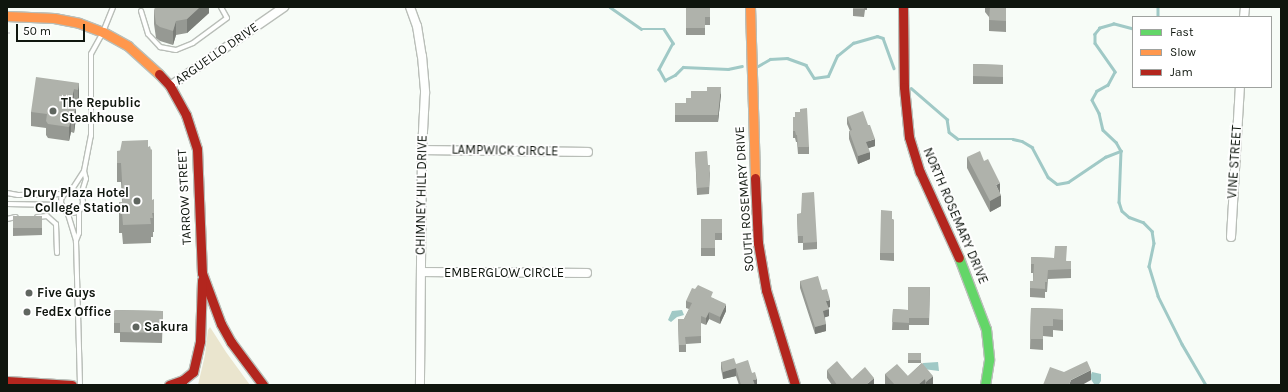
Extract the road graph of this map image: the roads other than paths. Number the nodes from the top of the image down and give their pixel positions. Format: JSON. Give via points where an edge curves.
{"nodes":[{"id":1,"x":113,"y":7,"type":"edge"},
{"id":2,"x":221,"y":7,"type":"edge"},
{"id":3,"x":284,"y":7,"type":"edge"},
{"id":4,"x":410,"y":7,"type":"edge"},
{"id":5,"x":750,"y":7,"type":"edge"},
{"id":6,"x":903,"y":7,"type":"edge"},
{"id":7,"x":141,"y":11,"type":"dead end"},
{"id":8,"x":7,"y":16,"type":"edge"},
{"id":9,"x":103,"y":32,"type":"junction"},
{"id":10,"x":170,"y":86,"type":"junction"},
{"id":11,"x":1240,"y":88,"type":"edge"},
{"id":12,"x":422,"y":150,"type":"junction"},
{"id":13,"x":588,"y":152,"type":"dead end"},
{"id":14,"x":84,"y":171,"type":"junction"},
{"id":15,"x":71,"y":191,"type":"junction"},
{"id":16,"x":7,"y":193,"type":"edge"},
{"id":17,"x":65,"y":194,"type":"junction"},
{"id":18,"x":81,"y":195,"type":"junction"},
{"id":19,"x":7,"y":204,"type":"edge"},
{"id":20,"x":62,"y":205,"type":"junction"},
{"id":21,"x":79,"y":210,"type":"junction"},
{"id":22,"x":67,"y":211,"type":"junction"},
{"id":23,"x":24,"y":217,"type":"edge"},
{"id":24,"x":32,"y":217,"type":"edge"},
{"id":25,"x":7,"y":219,"type":"edge"},
{"id":26,"x":1231,"y":237,"type":"dead end"},
{"id":27,"x":76,"y":241,"type":"junction"},
{"id":28,"x":57,"y":253,"type":"dead end"},
{"id":29,"x":422,"y":272,"type":"junction"},
{"id":30,"x":202,"y":273,"type":"junction"},
{"id":31,"x":587,"y":273,"type":"dead end"},
{"id":32,"x":7,"y":381,"type":"edge"},
{"id":33,"x":72,"y":385,"type":"edge"},
{"id":34,"x":80,"y":385,"type":"edge"},
{"id":35,"x":169,"y":385,"type":"edge"},
{"id":36,"x":262,"y":385,"type":"edge"},
{"id":37,"x":420,"y":385,"type":"edge"},
{"id":38,"x":795,"y":385,"type":"edge"},
{"id":39,"x":985,"y":385,"type":"edge"}],
"edges":[{"from":1,"to":9,"type":"lane"},
{"from":2,"to":7,"type":"lane","via":[[227,18],[194,43],[176,50],[160,47],[148,34]]},
{"from":3,"to":10,"type":"street","name":"ARGUELLO DRIVE"},
{"from":4,"to":12,"type":"street","name":"CHIMNEY HILL DRIVE","via":[[417,26],[422,56],[425,93]]},
{"from":5,"to":38,"type":"street","name":"SOUTH ROSEMARY DRIVE","via":[[758,243],[766,290]]},
{"from":6,"to":39,"type":"street","name":"NORTH ROSEMARY DRIVE","via":[[904,87],[909,137],[920,172],[960,261],[986,329],[989,360]]},
{"from":8,"to":9,"type":"street","name":"TARROW STREET","via":[[54,18],[79,23]]},
{"from":9,"to":10,"type":"street","name":"TARROW STREET","via":[[128,46]]},
{"from":9,"to":14,"type":"lane","via":[[91,54],[91,136]]},
{"from":10,"to":30,"type":"street","name":"TARROW STREET","via":[[186,115],[197,149]]},
{"from":11,"to":26,"type":"street","name":"VINE STREET"},
{"from":12,"to":13,"type":"street","name":"LAMPWICK CIRCLE"},
{"from":12,"to":29,"type":"street","name":"CHIMNEY HILL DRIVE"},
{"from":14,"to":15,"type":"lane"},
{"from":14,"to":18,"type":"lane","via":[[86,179]]},
{"from":15,"to":17,"type":"lane"},
{"from":15,"to":18,"type":"lane"},
{"from":16,"to":17,"type":"lane"},
{"from":17,"to":20,"type":"lane"},
{"from":18,"to":21,"type":"lane","via":[[83,202]]},
{"from":19,"to":20,"type":"lane"},
{"from":20,"to":22,"type":"lane"},
{"from":21,"to":22,"type":"lane"},
{"from":21,"to":27,"type":"lane","via":[[79,233]]},
{"from":22,"to":27,"type":"lane"},
{"from":23,"to":25,"type":"lane"},
{"from":24,"to":28,"type":"lane","via":[[47,216],[54,220]]},
{"from":27,"to":34,"type":"lane"},
{"from":29,"to":31,"type":"street","name":"EMBERGLOW CIRCLE"},
{"from":29,"to":37,"type":"street","name":"CHIMNEY HILL DRIVE"},
{"from":30,"to":35,"type":"street","via":[[200,341],[196,360],[188,376]]},
{"from":30,"to":36,"type":"street","name":"TARROW STREET","via":[[221,324]]},
{"from":32,"to":33,"type":"street"}]}
